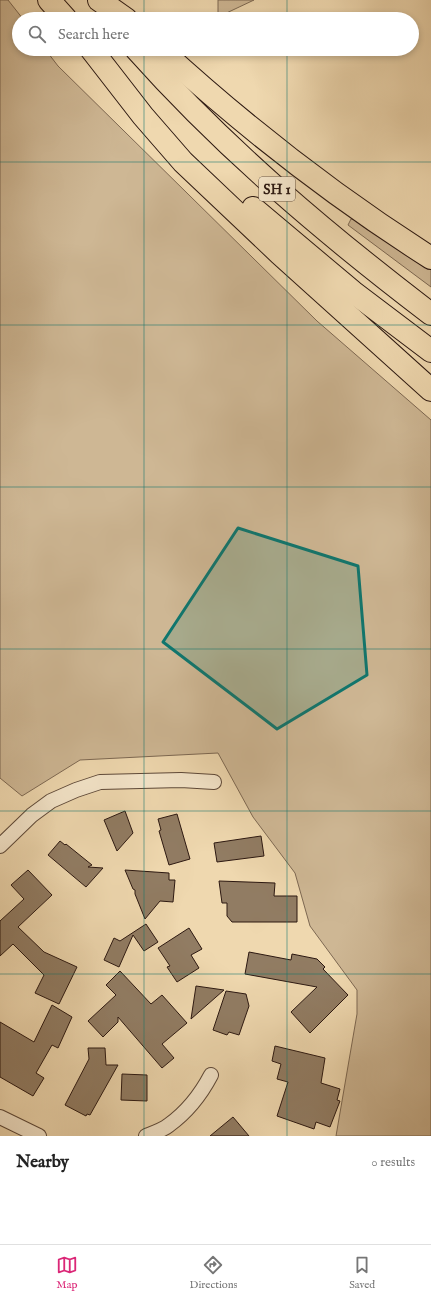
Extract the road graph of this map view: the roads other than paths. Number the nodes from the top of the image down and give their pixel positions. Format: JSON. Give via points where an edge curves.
{"nodes":[{"id":1,"x":49,"y":0,"type":"edge"},
{"id":2,"x":93,"y":0,"type":"edge"},
{"id":3,"x":99,"y":0,"type":"edge"},
{"id":4,"x":60,"y":12,"type":"edge"},
{"id":5,"x":104,"y":12,"type":"edge"},
{"id":6,"x":116,"y":12,"type":"edge"},
{"id":7,"x":97,"y":56,"type":"edge"},
{"id":8,"x":99,"y":56,"type":"edge"},
{"id":9,"x":143,"y":56,"type":"edge"},
{"id":10,"x":168,"y":56,"type":"edge"},
{"id":11,"x":431,"y":258,"type":"edge"},
{"id":12,"x":431,"y":314,"type":"edge"},
{"id":13,"x":431,"y":351,"type":"edge"},
{"id":14,"x":431,"y":390,"type":"edge"},
{"id":15,"x":214,"y":782,"type":"dead end"},
{"id":16,"x":0,"y":846,"type":"edge"},
{"id":17,"x":211,"y":1075,"type":"dead end"},
{"id":18,"x":0,"y":1117,"type":"edge"},
{"id":19,"x":39,"y":1136,"type":"edge"},
{"id":20,"x":146,"y":1136,"type":"edge"}],
"edges":[{"from":1,"to":4,"type":"highway"},
{"from":2,"to":5,"type":"highway"},
{"from":3,"to":6,"type":"highway"},
{"from":7,"to":14,"type":"highway","via":[[143,116],[183,162],[279,253]]},
{"from":8,"to":13,"type":"highway","number":"SH 1","via":[[181,141],[265,219],[353,292]]},
{"from":9,"to":12,"type":"highway","number":"SH 1","via":[[204,120],[285,196]]},
{"from":10,"to":11,"type":"highway","via":[[307,171]]},
{"from":15,"to":16,"type":"street","via":[[100,782],[51,801],[32,815]]},
{"from":17,"to":20,"type":"street","via":[[190,1106],[169,1126]]},
{"from":18,"to":19,"type":"street"}]}
